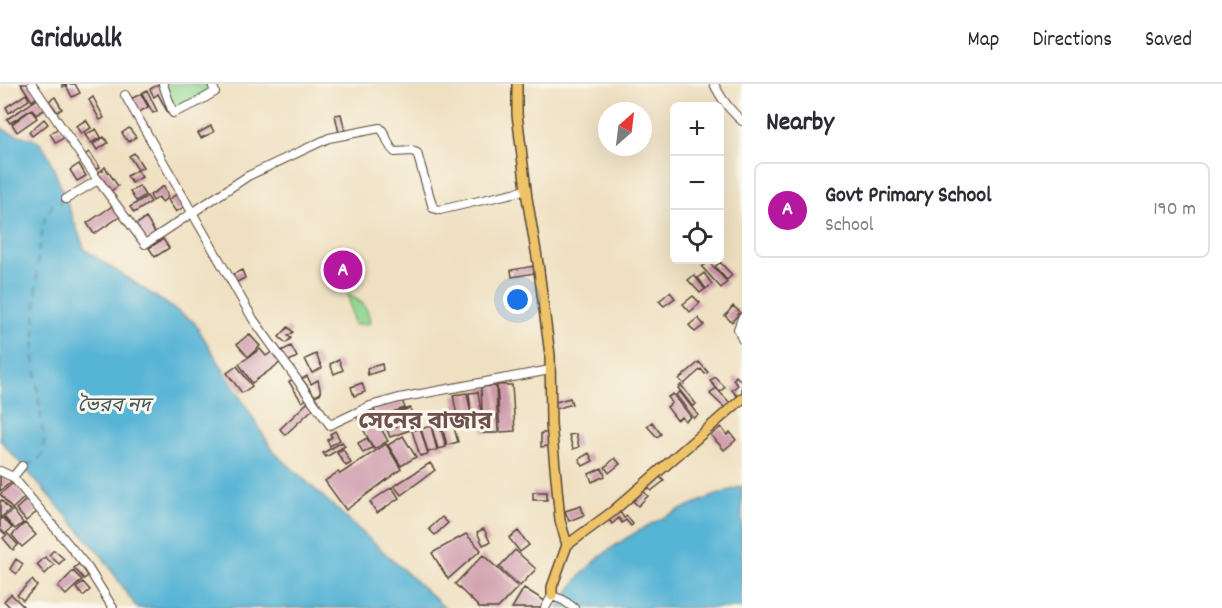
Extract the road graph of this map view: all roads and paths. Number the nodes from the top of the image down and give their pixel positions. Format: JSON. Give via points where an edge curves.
{"nodes":[{"id":1,"x":32,"y":84,"type":"edge"},
{"id":2,"x":163,"y":84,"type":"edge"},
{"id":3,"x":212,"y":84,"type":"edge"},
{"id":4,"x":516,"y":84,"type":"edge"},
{"id":5,"x":714,"y":84,"type":"edge"},
{"id":6,"x":125,"y":94,"type":"dead end"},
{"id":7,"x":742,"y":121,"type":"edge"},
{"id":8,"x":98,"y":180,"type":"junction"},
{"id":9,"x":526,"y":190,"type":"junction"},
{"id":10,"x":66,"y":199,"type":"dead end"},
{"id":11,"x":192,"y":213,"type":"junction"},
{"id":12,"x":742,"y":318,"type":"edge"},
{"id":13,"x":742,"y":339,"type":"edge"},
{"id":14,"x":550,"y":370,"type":"junction"},
{"id":15,"x":742,"y":399,"type":"edge"},
{"id":16,"x":22,"y":466,"type":"dead end"},
{"id":17,"x":0,"y":471,"type":"edge"},
{"id":18,"x":13,"y":477,"type":"junction"},
{"id":19,"x":567,"y":545,"type":"junction"},
{"id":20,"x":552,"y":596,"type":"junction"},
{"id":21,"x":113,"y":608,"type":"edge"},
{"id":22,"x":545,"y":608,"type":"edge"},
{"id":23,"x":574,"y":608,"type":"edge"}],
"edges":[{"from":1,"to":8,"type":"street"},
{"from":2,"to":3,"type":"street","via":[[173,112],[215,92]]},
{"from":4,"to":9,"type":"main road"},
{"from":5,"to":7,"type":"street","via":[[722,100]]},
{"from":6,"to":11,"type":"street"},
{"from":8,"to":10,"type":"street"},
{"from":8,"to":11,"type":"street","via":[[145,244]]},
{"from":9,"to":11,"type":"street","via":[[441,210],[433,208],[417,153],[394,152],[380,128],[329,138],[248,176]]},
{"from":9,"to":14,"type":"main road"},
{"from":11,"to":14,"type":"street","via":[[253,319],[330,425],[370,406],[399,398]]},
{"from":12,"to":13,"type":"street","via":[[738,329]]},
{"from":14,"to":19,"type":"main road","via":[[560,520]]},
{"from":15,"to":19,"type":"main road","via":[[612,512]]},
{"from":16,"to":18,"type":"street"},
{"from":17,"to":18,"type":"street"},
{"from":18,"to":21,"type":"street","via":[[88,568]]},
{"from":19,"to":20,"type":"main road"},
{"from":20,"to":22,"type":"street"},
{"from":20,"to":23,"type":"street"}]}
